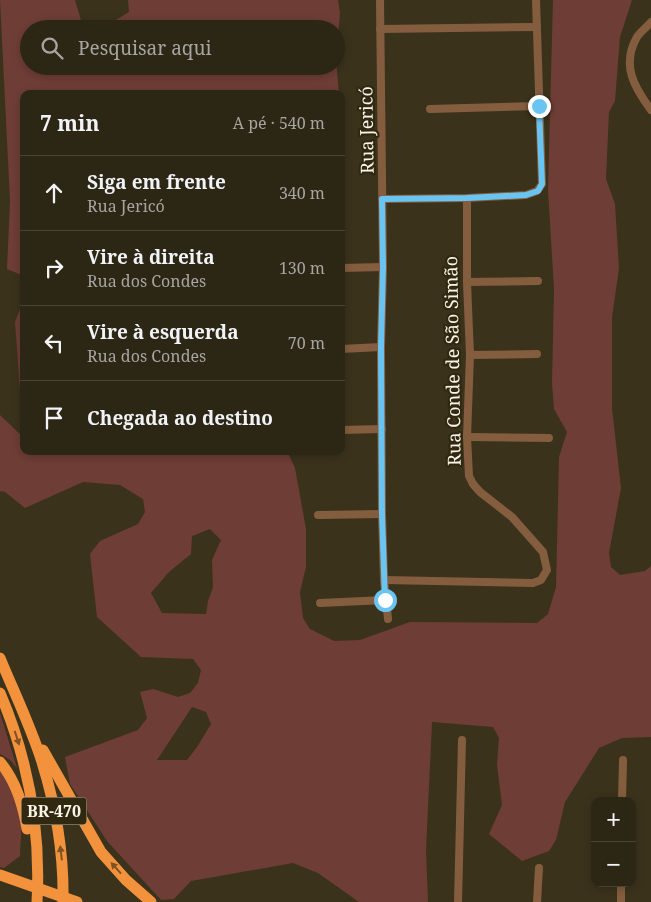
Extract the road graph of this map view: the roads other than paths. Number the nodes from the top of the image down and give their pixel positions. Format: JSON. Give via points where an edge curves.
{"nodes":[{"id":1,"x":380,"y":0,"type":"edge"},
{"id":2,"x":536,"y":0,"type":"edge"},
{"id":3,"x":651,"y":22,"type":"edge"},
{"id":4,"x":537,"y":27,"type":"junction"},
{"id":5,"x":380,"y":29,"type":"junction"},
{"id":6,"x":539,"y":106,"type":"junction"},
{"id":7,"x":430,"y":109,"type":"dead end"},
{"id":8,"x":651,"y":110,"type":"edge"},
{"id":9,"x":467,"y":198,"type":"junction"},
{"id":10,"x":382,"y":199,"type":"junction"},
{"id":11,"x":383,"y":267,"type":"junction"},
{"id":12,"x":345,"y":268,"type":"edge"},
{"id":13,"x":538,"y":281,"type":"dead end"},
{"id":14,"x":467,"y":282,"type":"junction"},
{"id":15,"x":381,"y":347,"type":"junction"},
{"id":16,"x":345,"y":349,"type":"edge"},
{"id":17,"x":537,"y":354,"type":"dead end"},
{"id":18,"x":470,"y":355,"type":"junction"},
{"id":19,"x":382,"y":429,"type":"junction"},
{"id":20,"x":345,"y":430,"type":"edge"},
{"id":21,"x":467,"y":437,"type":"junction"},
{"id":22,"x":549,"y":438,"type":"dead end"},
{"id":23,"x":382,"y":514,"type":"junction"},
{"id":24,"x":318,"y":515,"type":"dead end"},
{"id":25,"x":384,"y":580,"type":"junction"},
{"id":26,"x":385,"y":600,"type":"junction"},
{"id":27,"x":320,"y":603,"type":"dead end"},
{"id":28,"x":388,"y":619,"type":"dead end"},
{"id":29,"x":0,"y":658,"type":"edge"},
{"id":30,"x":0,"y":693,"type":"edge"},
{"id":31,"x":27,"y":724,"type":"junction"},
{"id":32,"x":462,"y":740,"type":"dead end"},
{"id":33,"x":623,"y":760,"type":"dead end"},
{"id":34,"x":0,"y":762,"type":"edge"},
{"id":35,"x":622,"y":797,"type":"edge"},
{"id":36,"x":539,"y":868,"type":"dead end"},
{"id":37,"x":0,"y":875,"type":"edge"},
{"id":38,"x":38,"y":876,"type":"junction"},
{"id":39,"x":0,"y":881,"type":"edge"},
{"id":40,"x":622,"y":887,"type":"edge"},
{"id":41,"x":36,"y":902,"type":"edge"},
{"id":42,"x":58,"y":902,"type":"edge"},
{"id":43,"x":63,"y":902,"type":"edge"},
{"id":44,"x":77,"y":902,"type":"edge"},
{"id":45,"x":151,"y":902,"type":"edge"},
{"id":46,"x":458,"y":902,"type":"edge"},
{"id":47,"x":537,"y":902,"type":"edge"},
{"id":48,"x":621,"y":902,"type":"edge"}],
"edges":[{"from":1,"to":5,"type":"street","name":"Rua Jericó"},
{"from":2,"to":4,"type":"street"},
{"from":3,"to":8,"type":"street","via":[[638,36],[630,56],[636,90]]},
{"from":4,"to":5,"type":"street"},
{"from":4,"to":6,"type":"street"},
{"from":5,"to":10,"type":"street","name":"Rua Jericó"},
{"from":6,"to":7,"type":"street"},
{"from":6,"to":9,"type":"street","via":[[542,184],[538,191],[526,195]]},
{"from":9,"to":10,"type":"street"},
{"from":9,"to":14,"type":"street","name":"Rua Conde de São Simão"},
{"from":10,"to":11,"type":"street","name":"Rua Jericó"},
{"from":11,"to":12,"type":"street"},
{"from":11,"to":15,"type":"street","name":"Rua Jericó"},
{"from":13,"to":14,"type":"street"},
{"from":14,"to":18,"type":"street","name":"Rua Conde de São Simão"},
{"from":15,"to":16,"type":"street"},
{"from":15,"to":19,"type":"street","name":"Rua Jericó"},
{"from":17,"to":18,"type":"street"},
{"from":18,"to":21,"type":"street","name":"Rua Conde de São Simão"},
{"from":19,"to":20,"type":"street"},
{"from":19,"to":23,"type":"street","name":"Rua Jericó"},
{"from":21,"to":22,"type":"street"},
{"from":21,"to":25,"type":"street","name":"Rua Conde de São Simão","via":[[469,476],[473,484],[512,517],[543,552],[547,570],[541,580],[533,583]]},
{"from":23,"to":24,"type":"street"},
{"from":23,"to":25,"type":"street","name":"Rua Jericó"},
{"from":25,"to":26,"type":"street","name":"Rua Jericó"},
{"from":26,"to":27,"type":"street"},
{"from":26,"to":28,"type":"street","name":"Rua Jericó"},
{"from":29,"to":31,"type":"highway","number":"BR-470"},
{"from":30,"to":38,"type":"highway","number":"BR-470","one_way":true,"via":[[20,747],[31,793]]},
{"from":43,"to":31,"type":"highway","number":"BR-470","one_way":true,"via":[[64,879],[54,813],[41,760]]},
{"from":45,"to":31,"type":"highway","one_way":true,"via":[[101,852]]},
{"from":32,"to":46,"type":"street"},
{"from":33,"to":35,"type":"street"},
{"from":34,"to":38,"type":"highway","via":[[12,777],[22,804]]},
{"from":36,"to":47,"type":"street"},
{"from":37,"to":44,"type":"highway","bridge":true},
{"from":38,"to":41,"type":"highway","number":"BR-470"},
{"from":39,"to":42,"type":"highway"},
{"from":40,"to":48,"type":"street"}]}
